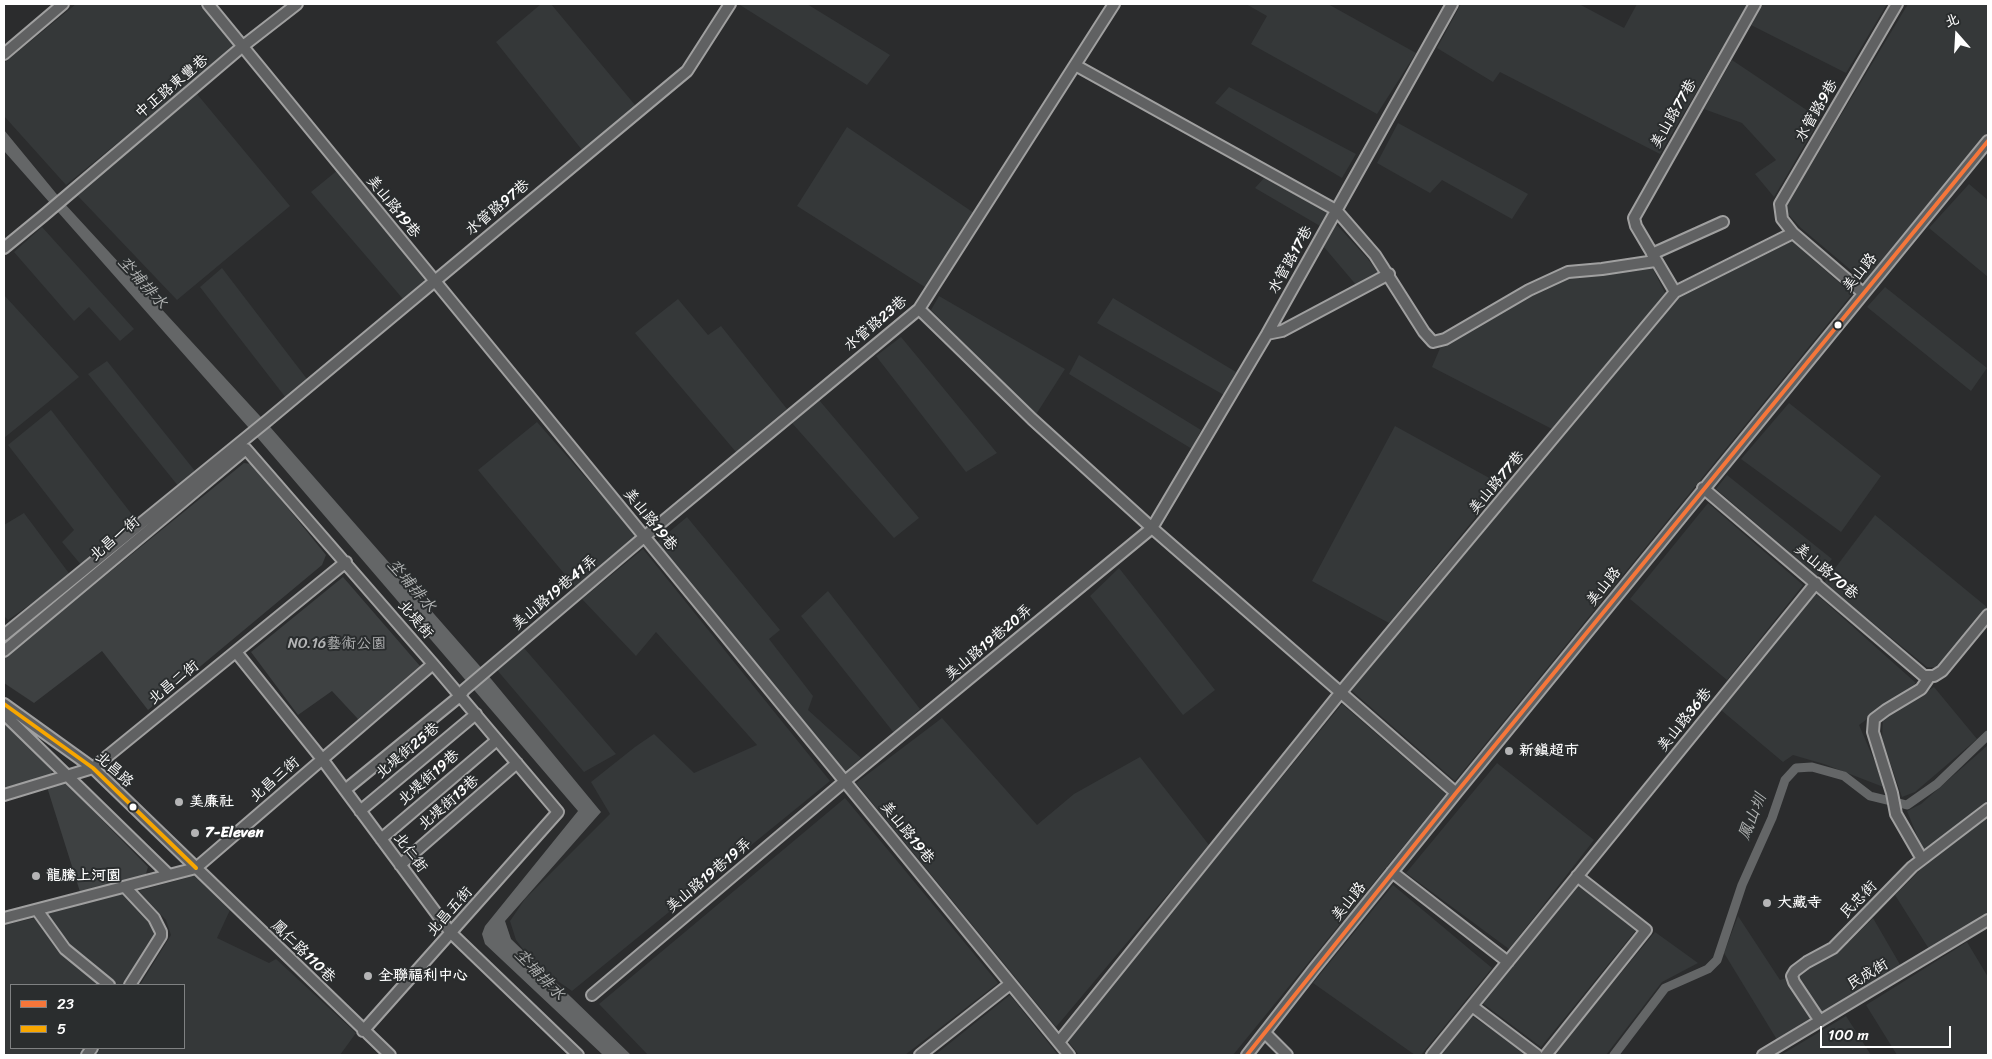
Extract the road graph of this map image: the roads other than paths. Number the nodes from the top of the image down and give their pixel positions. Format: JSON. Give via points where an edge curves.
{"nodes":[{"id":1,"x":63,"y":4,"type":"edge"},
{"id":2,"x":208,"y":4,"type":"edge"},
{"id":3,"x":297,"y":4,"type":"edge"},
{"id":4,"x":730,"y":4,"type":"edge"},
{"id":5,"x":1114,"y":4,"type":"edge"},
{"id":6,"x":1452,"y":4,"type":"edge"},
{"id":7,"x":1755,"y":4,"type":"edge"},
{"id":8,"x":1897,"y":4,"type":"edge"},
{"id":9,"x":243,"y":46,"type":"junction"},
{"id":10,"x":4,"y":54,"type":"edge"},
{"id":11,"x":1076,"y":65,"type":"junction"},
{"id":12,"x":1988,"y":141,"type":"edge"},
{"id":13,"x":1336,"y":210,"type":"junction"},
{"id":14,"x":1723,"y":222,"type":"dead end"},
{"id":15,"x":1793,"y":233,"type":"junction"},
{"id":16,"x":4,"y":248,"type":"edge"},
{"id":17,"x":1654,"y":258,"type":"junction"},
{"id":18,"x":1389,"y":274,"type":"junction"},
{"id":19,"x":434,"y":280,"type":"junction"},
{"id":20,"x":1675,"y":292,"type":"junction"},
{"id":21,"x":1863,"y":293,"type":"junction"},
{"id":22,"x":919,"y":309,"type":"junction"},
{"id":23,"x":1267,"y":334,"type":"junction"},
{"id":24,"x":244,"y":445,"type":"junction"},
{"id":25,"x":1703,"y":488,"type":"junction"},
{"id":26,"x":1152,"y":528,"type":"junction"},
{"id":27,"x":644,"y":537,"type":"junction"},
{"id":28,"x":346,"y":562,"type":"junction"},
{"id":29,"x":1816,"y":583,"type":"junction"},
{"id":30,"x":1988,"y":615,"type":"edge"},
{"id":31,"x":4,"y":635,"type":"edge"},
{"id":32,"x":4,"y":651,"type":"edge"},
{"id":33,"x":236,"y":652,"type":"junction"},
{"id":34,"x":433,"y":664,"type":"junction"},
{"id":35,"x":1930,"y":676,"type":"junction"},
{"id":36,"x":1341,"y":692,"type":"junction"},
{"id":37,"x":462,"y":693,"type":"junction"},
{"id":38,"x":4,"y":704,"type":"edge"},
{"id":39,"x":4,"y":714,"type":"edge"},
{"id":40,"x":476,"y":714,"type":"junction"},
{"id":41,"x":497,"y":740,"type":"junction"},
{"id":42,"x":322,"y":759,"type":"junction"},
{"id":43,"x":517,"y":764,"type":"junction"},
{"id":44,"x":93,"y":768,"type":"junction"},
{"id":45,"x":67,"y":777,"type":"junction"},
{"id":46,"x":845,"y":781,"type":"junction"},
{"id":47,"x":345,"y":790,"type":"junction"},
{"id":48,"x":1456,"y":793,"type":"junction"},
{"id":49,"x":4,"y":795,"type":"edge"},
{"id":50,"x":1988,"y":809,"type":"edge"},
{"id":51,"x":360,"y":811,"type":"junction"},
{"id":52,"x":558,"y":812,"type":"joint"},
{"id":53,"x":381,"y":839,"type":"junction"},
{"id":54,"x":1922,"y":859,"type":"junction"},
{"id":55,"x":400,"y":865,"type":"junction"},
{"id":56,"x":196,"y":868,"type":"junction"},
{"id":57,"x":1392,"y":872,"type":"junction"},
{"id":58,"x":169,"y":875,"type":"junction"},
{"id":59,"x":1577,"y":876,"type":"junction"},
{"id":60,"x":126,"y":888,"type":"junction"},
{"id":61,"x":37,"y":910,"type":"junction"},
{"id":62,"x":4,"y":918,"type":"edge"},
{"id":63,"x":1988,"y":920,"type":"edge"},
{"id":64,"x":451,"y":933,"type":"junction"},
{"id":65,"x":1508,"y":962,"type":"junction"},
{"id":66,"x":109,"y":984,"type":"edge"},
{"id":67,"x":131,"y":984,"type":"edge"},
{"id":68,"x":1010,"y":984,"type":"junction"},
{"id":69,"x":592,"y":995,"type":"dead end"},
{"id":70,"x":1472,"y":1006,"type":"junction"},
{"id":71,"x":1820,"y":1021,"type":"junction"},
{"id":72,"x":363,"y":1031,"type":"junction"},
{"id":73,"x":1265,"y":1033,"type":"junction"},
{"id":74,"x":1059,"y":1042,"type":"junction"},
{"id":75,"x":390,"y":1055,"type":"edge"},
{"id":76,"x":578,"y":1055,"type":"edge"},
{"id":77,"x":920,"y":1055,"type":"edge"},
{"id":78,"x":1069,"y":1055,"type":"edge"},
{"id":79,"x":1247,"y":1055,"type":"edge"},
{"id":80,"x":1288,"y":1055,"type":"edge"},
{"id":81,"x":1432,"y":1055,"type":"edge"},
{"id":82,"x":1537,"y":1055,"type":"edge"},
{"id":83,"x":1546,"y":1055,"type":"edge"},
{"id":84,"x":1763,"y":1055,"type":"edge"}],
"edges":[{"from":1,"to":10,"type":"street"},
{"from":2,"to":9,"type":"street","name":"美山路19巷"},
{"from":3,"to":9,"type":"street","name":"中正路東豐巷"},
{"from":4,"to":19,"type":"street","name":"水管路97巷","via":[[686,71]]},
{"from":5,"to":11,"type":"street","name":"水管路23巷"},
{"from":6,"to":13,"type":"street","name":"水管路17巷"},
{"from":7,"to":17,"type":"street","name":"美山路77巷","via":[[1637,209],[1636,226]]},
{"from":8,"to":15,"type":"street","name":"水管路9巷","via":[[1780,204],[1782,219]]},
{"from":9,"to":16,"type":"street","name":"中正路東豐巷"},
{"from":9,"to":19,"type":"street","name":"美山路19巷"},
{"from":11,"to":13,"type":"street"},
{"from":11,"to":22,"type":"street","name":"水管路23巷"},
{"from":12,"to":21,"type":"street","name":"美山路"},
{"from":13,"to":18,"type":"street"},
{"from":13,"to":23,"type":"street","name":"水管路17巷"},
{"from":14,"to":17,"type":"street"},
{"from":15,"to":20,"type":"street","name":"美山路77巷"},
{"from":15,"to":21,"type":"street"},
{"from":17,"to":18,"type":"street","via":[[1602,269],[1568,272],[1529,290],[1445,339],[1433,342]]},
{"from":17,"to":20,"type":"street","name":"美山路77巷"},
{"from":18,"to":23,"type":"street","via":[[1282,331]]},
{"from":19,"to":24,"type":"street","name":"水管路97巷","via":[[268,420]]},
{"from":19,"to":27,"type":"street","name":"美山路19巷"},
{"from":20,"to":36,"type":"street","name":"美山路77巷"},
{"from":21,"to":25,"type":"street","name":"美山路"},
{"from":22,"to":26,"type":"street","via":[[1032,419]]},
{"from":22,"to":27,"type":"street","name":"水管路23巷"},
{"from":23,"to":26,"type":"street","name":"水管路17巷"},
{"from":24,"to":28,"type":"street","name":"北堤街"},
{"from":24,"to":31,"type":"street"},
{"from":24,"to":32,"type":"street","name":"北昌一街"},
{"from":25,"to":29,"type":"street","name":"美山路70巷"},
{"from":25,"to":48,"type":"street","name":"美山路"},
{"from":26,"to":36,"type":"street"},
{"from":26,"to":46,"type":"street","name":"美山路19巷20弄"},
{"from":27,"to":37,"type":"street","name":"美山路19巷41弄"},
{"from":27,"to":46,"type":"street","name":"美山路19巷"},
{"from":28,"to":33,"type":"street","name":"北昌二街"},
{"from":28,"to":34,"type":"street","name":"北堤街"},
{"from":29,"to":35,"type":"street","name":"美山路70巷","via":[[1924,676]]},
{"from":29,"to":59,"type":"street","name":"美山路36巷"},
{"from":30,"to":35,"type":"street","via":[[1942,671]]},
{"from":33,"to":42,"type":"street","name":"北仁街"},
{"from":33,"to":44,"type":"street","name":"北昌二街"},
{"from":34,"to":37,"type":"street","name":"北堤街"},
{"from":34,"to":42,"type":"street","name":"北昌三街"},
{"from":35,"to":54,"type":"street","via":[[1921,689],[1874,719],[1873,732],[1896,814]]},
{"from":36,"to":48,"type":"street"},
{"from":36,"to":74,"type":"street","name":"美山路77巷"},
{"from":37,"to":40,"type":"street","name":"北堤街"},
{"from":37,"to":47,"type":"street","name":"美山路19巷41弄"},
{"from":38,"to":44,"type":"street","name":"北昌路"},
{"from":39,"to":45,"type":"street"},
{"from":40,"to":41,"type":"street","name":"北堤街"},
{"from":40,"to":51,"type":"street","name":"北堤街25巷"},
{"from":41,"to":43,"type":"street","name":"北堤街"},
{"from":41,"to":53,"type":"street","name":"北堤街19巷"},
{"from":42,"to":47,"type":"street","name":"北仁街"},
{"from":42,"to":56,"type":"street","name":"北昌三街"},
{"from":43,"to":52,"type":"street","name":"北堤街"},
{"from":43,"to":55,"type":"street","name":"北堤街13巷"},
{"from":44,"to":45,"type":"street","name":"北昌二街"},
{"from":44,"to":56,"type":"street","name":"北昌路"},
{"from":45,"to":49,"type":"street","name":"北昌二街"},
{"from":45,"to":58,"type":"street"},
{"from":46,"to":68,"type":"street","name":"美山路19巷"},
{"from":46,"to":69,"type":"street","name":"美山路19巷19弄"},
{"from":47,"to":51,"type":"street","name":"北仁街"},
{"from":48,"to":57,"type":"street","name":"美山路"},
{"from":50,"to":54,"type":"street","name":"民忠街"},
{"from":51,"to":53,"type":"street","name":"北仁街"},
{"from":52,"to":64,"type":"street","name":"北昌五街"},
{"from":53,"to":55,"type":"street","name":"北仁街"},
{"from":54,"to":71,"type":"street","name":"民忠街","via":[[1832,948],[1795,971],[1792,976],[1794,982]]},
{"from":55,"to":64,"type":"street","name":"北仁街"},
{"from":56,"to":58,"type":"street","name":"北昌三街"},
{"from":56,"to":72,"type":"street","name":"鳳仁路110巷"},
{"from":57,"to":65,"type":"street"},
{"from":57,"to":73,"type":"street","name":"美山路"},
{"from":58,"to":60,"type":"street","name":"北昌三街"},
{"from":59,"to":65,"type":"street","name":"美山路36巷"},
{"from":59,"to":83,"type":"street","via":[[1646,930]]},
{"from":60,"to":61,"type":"street","name":"北昌三街"},
{"from":60,"to":67,"type":"street","via":[[154,918],[161,932]]},
{"from":61,"to":62,"type":"street","name":"北昌三街"},
{"from":61,"to":66,"type":"street","via":[[65,949]]},
{"from":63,"to":71,"type":"street","name":"民成街"},
{"from":64,"to":72,"type":"street","name":"北昌五街"},
{"from":64,"to":76,"type":"street","name":"北仁街"},
{"from":65,"to":70,"type":"street","name":"美山路36巷"},
{"from":68,"to":74,"type":"street","name":"美山路19巷"},
{"from":68,"to":77,"type":"street"},
{"from":70,"to":81,"type":"street","name":"美山路36巷"},
{"from":70,"to":82,"type":"street"},
{"from":71,"to":84,"type":"street","name":"民成街"},
{"from":72,"to":75,"type":"street","name":"鳳仁路110巷"},
{"from":73,"to":79,"type":"street","name":"美山路"},
{"from":73,"to":80,"type":"street"},
{"from":74,"to":78,"type":"street","name":"美山路19巷"}]}
